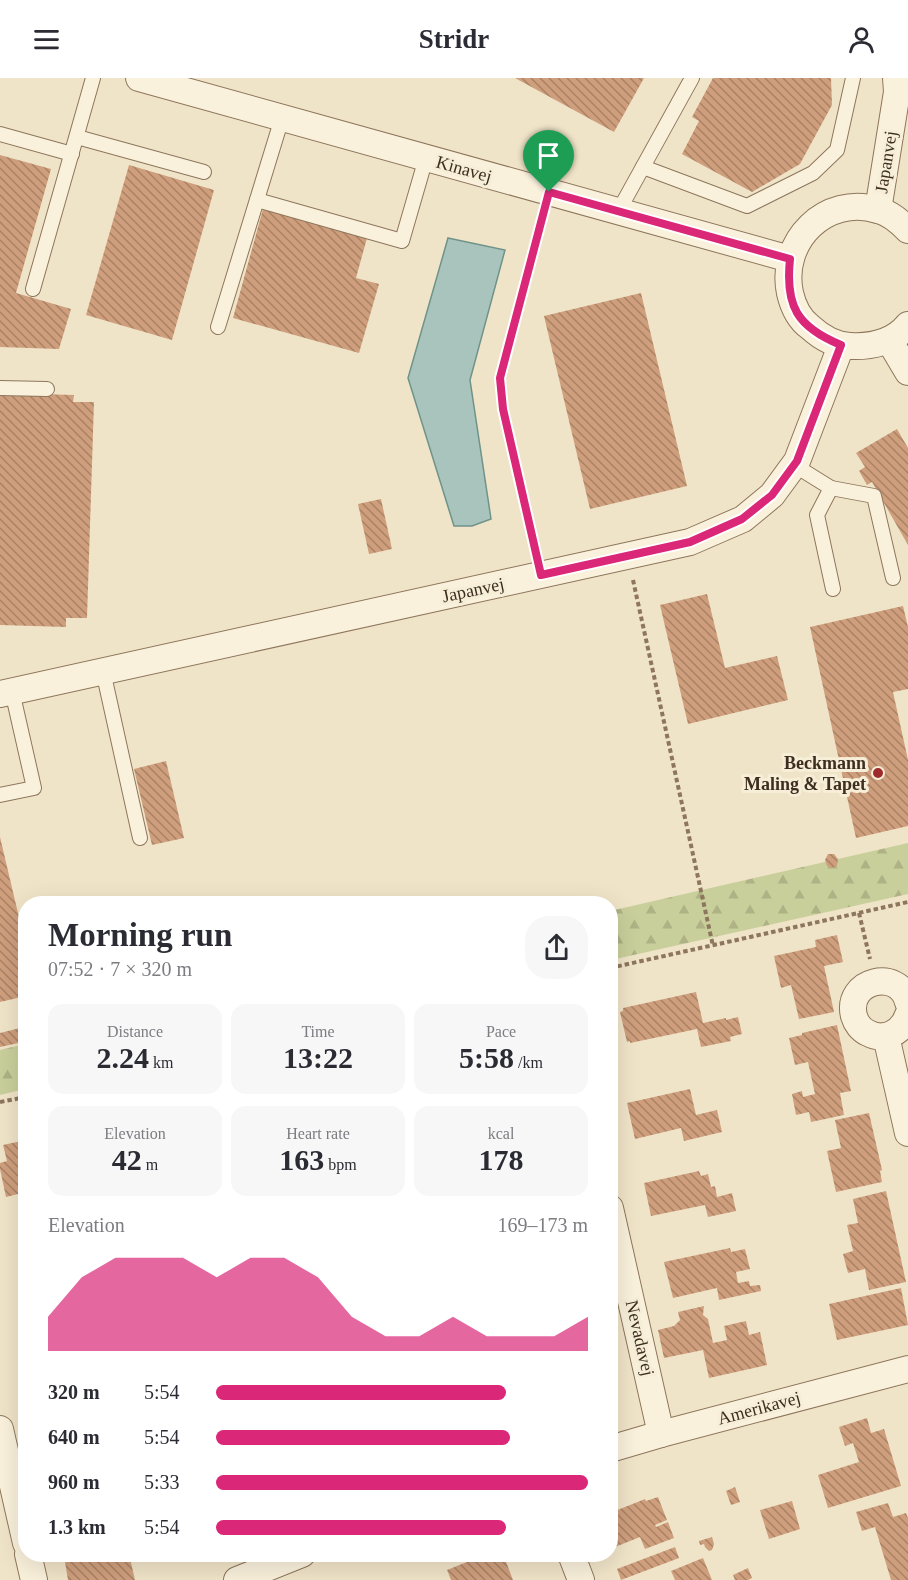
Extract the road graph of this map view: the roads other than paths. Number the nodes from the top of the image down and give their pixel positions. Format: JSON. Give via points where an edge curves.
{"nodes":[{"id":1,"x":93,"y":78,"type":"edge"},
{"id":2,"x":139,"y":78,"type":"edge"},
{"id":3,"x":692,"y":78,"type":"edge"},
{"id":4,"x":853,"y":78,"type":"edge"},
{"id":5,"x":896,"y":78,"type":"edge"},
{"id":6,"x":282,"y":118,"type":"junction"},
{"id":7,"x":0,"y":134,"type":"edge"},
{"id":8,"x":77,"y":137,"type":"junction"},
{"id":9,"x":72,"y":154,"type":"junction"},
{"id":10,"x":426,"y":158,"type":"junction"},
{"id":11,"x":643,"y":167,"type":"junction"},
{"id":12,"x":204,"y":172,"type":"dead end"},
{"id":13,"x":257,"y":200,"type":"junction"},
{"id":14,"x":878,"y":210,"type":"junction"},
{"id":15,"x":618,"y":212,"type":"junction"},
{"id":16,"x":908,"y":230,"type":"edge"},
{"id":17,"x":790,"y":259,"type":"junction"},
{"id":18,"x":33,"y":289,"type":"dead end"},
{"id":19,"x":218,"y":327,"type":"dead end"},
{"id":20,"x":899,"y":333,"type":"edge"},
{"id":21,"x":841,"y":345,"type":"junction"},
{"id":22,"x":908,"y":372,"type":"edge"},
{"id":23,"x":0,"y":388,"type":"edge"},
{"id":24,"x":47,"y":389,"type":"dead end"},
{"id":25,"x":794,"y":465,"type":"junction"},
{"id":26,"x":831,"y":488,"type":"junction"},
{"id":27,"x":893,"y":578,"type":"dead end"},
{"id":28,"x":833,"y":589,"type":"dead end"},
{"id":29,"x":103,"y":671,"type":"junction"},
{"id":30,"x":6,"y":692,"type":"edge"},
{"id":31,"x":0,"y":795,"type":"edge"},
{"id":32,"x":140,"y":838,"type":"dead end"},
{"id":33,"x":908,"y":1002,"type":"edge"},
{"id":34,"x":908,"y":1015,"type":"edge"},
{"id":35,"x":886,"y":1036,"type":"junction"},
{"id":36,"x":908,"y":1133,"type":"edge"},
{"id":37,"x":618,"y":1243,"type":"edge"},
{"id":38,"x":907,"y":1373,"type":"edge"},
{"id":39,"x":0,"y":1429,"type":"edge"},
{"id":40,"x":661,"y":1434,"type":"junction"},
{"id":41,"x":618,"y":1447,"type":"edge"},
{"id":42,"x":18,"y":1508,"type":"edge"},
{"id":43,"x":30,"y":1562,"type":"edge"},
{"id":44,"x":282,"y":1562,"type":"edge"},
{"id":45,"x":574,"y":1562,"type":"edge"},
{"id":46,"x":34,"y":1580,"type":"edge"},
{"id":47,"x":237,"y":1580,"type":"edge"},
{"id":48,"x":581,"y":1580,"type":"edge"}],
"edges":[{"from":1,"to":8,"type":"lane"},
{"from":2,"to":6,"type":"street","name":"Kinavej"},
{"from":3,"to":11,"type":"lane"},
{"from":4,"to":11,"type":"lane","via":[[837,150],[813,173],[747,206]]},
{"from":5,"to":14,"type":"street","name":"Japanvej"},
{"from":6,"to":10,"type":"street","name":"Kinavej"},
{"from":6,"to":13,"type":"lane"},
{"from":7,"to":9,"type":"lane"},
{"from":8,"to":9,"type":"lane"},
{"from":8,"to":12,"type":"lane"},
{"from":9,"to":18,"type":"lane"},
{"from":10,"to":13,"type":"lane","via":[[402,241]]},
{"from":10,"to":15,"type":"street","name":"Kinavej"},
{"from":11,"to":15,"type":"lane"},
{"from":13,"to":19,"type":"lane"},
{"from":14,"to":16,"type":"street","via":[[897,219]]},
{"from":14,"to":17,"type":"street","via":[[856,207],[834,211],[814,222],[799,238]]},
{"from":15,"to":17,"type":"street","name":"Kinavej"},
{"from":17,"to":21,"type":"street","via":[[792,303],[804,322],[821,337]]},
{"from":20,"to":21,"type":"street","via":[[866,347]]},
{"from":20,"to":22,"type":"street"},
{"from":21,"to":25,"type":"street","name":"Japanvej"},
{"from":23,"to":24,"type":"lane"},
{"from":25,"to":26,"type":"lane"},
{"from":25,"to":29,"type":"street","name":"Japanvej","via":[[772,495],[742,519],[690,542]]},
{"from":26,"to":27,"type":"lane","via":[[874,496]]},
{"from":26,"to":28,"type":"lane","via":[[817,515]]},
{"from":29,"to":30,"type":"street","name":"Japanvej"},
{"from":29,"to":32,"type":"lane"},
{"from":30,"to":31,"type":"lane","via":[[34,788]]},
{"from":33,"to":35,"type":"street","via":[[901,990],[884,981],[875,981],[859,991],[854,1000],[855,1019],[867,1033]]},
{"from":34,"to":35,"type":"street","via":[[901,1029]]},
{"from":35,"to":36,"type":"street"},
{"from":37,"to":40,"type":"street","name":"Nevadavej"},
{"from":38,"to":40,"type":"street","name":"Amerikavej"},
{"from":39,"to":42,"type":"street"},
{"from":40,"to":41,"type":"street","name":"Amerikavej"},
{"from":43,"to":46,"type":"street"},
{"from":44,"to":47,"type":"street"},
{"from":45,"to":48,"type":"street"}]}
